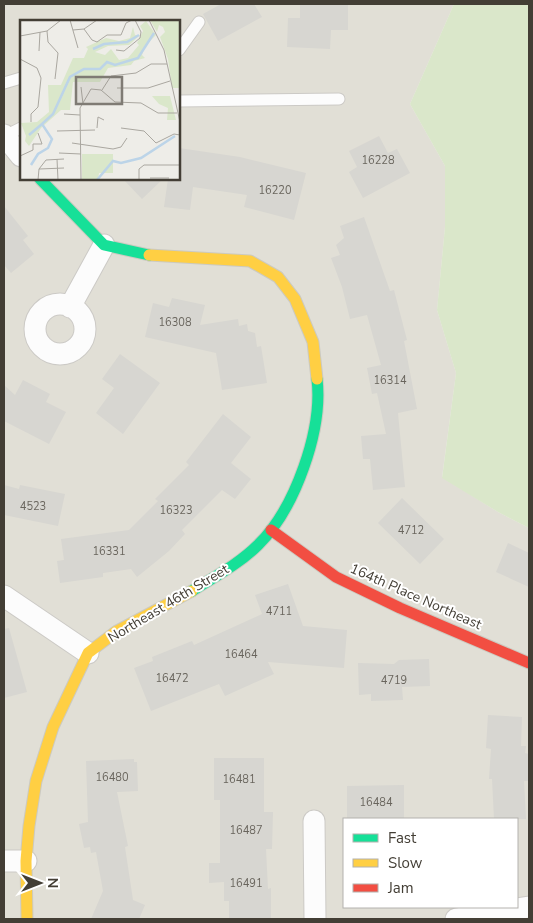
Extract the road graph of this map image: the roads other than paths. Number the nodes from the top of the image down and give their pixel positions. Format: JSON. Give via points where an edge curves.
{"nodes":[{"id":1,"x":199,"y":22,"type":"dead end"},
{"id":2,"x":180,"y":49,"type":"edge"},
{"id":3,"x":20,"y":78,"type":"edge"},
{"id":4,"x":4,"y":83,"type":"edge"},
{"id":5,"x":339,"y":99,"type":"dead end"},
{"id":6,"x":180,"y":101,"type":"edge"},
{"id":7,"x":10,"y":133,"type":"edge"},
{"id":8,"x":20,"y":154,"type":"edge"},
{"id":9,"x":41,"y":180,"type":"edge"},
{"id":10,"x":104,"y":245,"type":"junction"},
{"id":11,"x":70,"y":307,"type":"dead end"},
{"id":12,"x":272,"y":530,"type":"junction"},
{"id":13,"x":4,"y":596,"type":"edge"},
{"id":14,"x":88,"y":653,"type":"junction"},
{"id":15,"x":529,"y":663,"type":"edge"},
{"id":16,"x":314,"y":821,"type":"dead end"},
{"id":17,"x":4,"y":861,"type":"edge"},
{"id":18,"x":26,"y":861,"type":"junction"},
{"id":19,"x":529,"y":907,"type":"edge"},
{"id":20,"x":27,"y":919,"type":"edge"},
{"id":21,"x":315,"y":919,"type":"edge"},
{"id":22,"x":456,"y":919,"type":"edge"}],
"edges":[{"from":1,"to":2,"type":"lane"},
{"from":3,"to":4,"type":"lane"},
{"from":5,"to":6,"type":"lane"},
{"from":7,"to":8,"type":"street"},
{"from":9,"to":10,"type":"street"},
{"from":10,"to":11,"type":"street"},
{"from":10,"to":12,"type":"street","name":"Northeast 46th Street","via":[[151,255],[250,261],[278,277],[295,299],[312,342],[318,388],[312,435],[300,476],[286,509]]},
{"from":12,"to":14,"type":"street","name":"Northeast 46th Street","via":[[236,564],[117,631]]},
{"from":12,"to":15,"type":"street","name":"164th Place Northeast","via":[[336,577]]},
{"from":13,"to":14,"type":"street"},
{"from":14,"to":18,"type":"street","name":"Northeast 46th Street","via":[[53,727],[36,781]]},
{"from":16,"to":21,"type":"street"},
{"from":17,"to":18,"type":"street"},
{"from":18,"to":20,"type":"street","name":"Northeast 46th Street"},
{"from":19,"to":22,"type":"street"}]}
